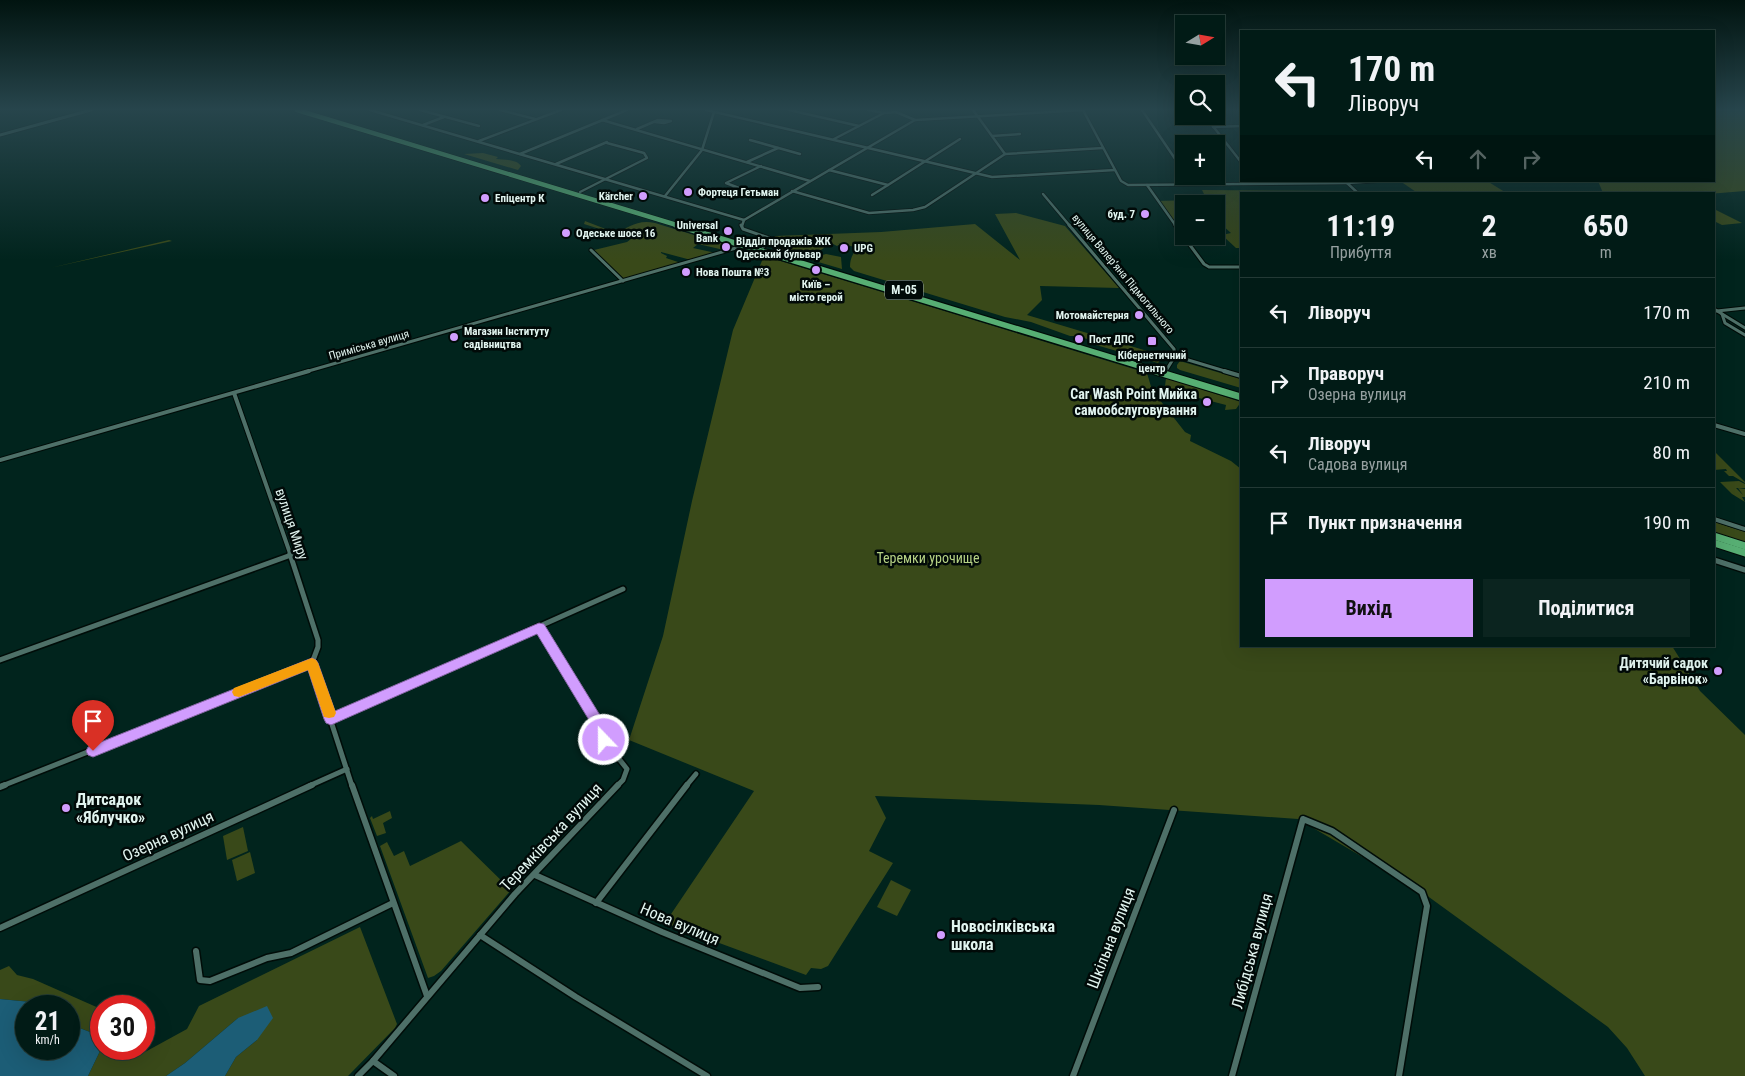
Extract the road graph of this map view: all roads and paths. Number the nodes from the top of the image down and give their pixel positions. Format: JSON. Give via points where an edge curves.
{"nodes":[{"id":1,"x":465,"y":160,"type":"edge"},
{"id":2,"x":472,"y":160,"type":"edge"},
{"id":3,"x":542,"y":160,"type":"edge"},
{"id":4,"x":565,"y":160,"type":"edge"},
{"id":5,"x":643,"y":160,"type":"edge"},
{"id":6,"x":694,"y":160,"type":"edge"},
{"id":7,"x":741,"y":160,"type":"edge"},
{"id":8,"x":751,"y":160,"type":"edge"},
{"id":9,"x":846,"y":160,"type":"edge"},
{"id":10,"x":922,"y":160,"type":"edge"},
{"id":11,"x":995,"y":160,"type":"edge"},
{"id":12,"x":1110,"y":160,"type":"edge"},
{"id":13,"x":926,"y":161,"type":"junction"},
{"id":14,"x":747,"y":162,"type":"junction"},
{"id":15,"x":556,"y":164,"type":"junction"},
{"id":16,"x":761,"y":166,"type":"junction"},
{"id":17,"x":829,"y":170,"type":"junction"},
{"id":18,"x":1115,"y":170,"type":"junction"},
{"id":19,"x":975,"y":173,"type":"junction"},
{"id":20,"x":606,"y":179,"type":"junction"},
{"id":21,"x":810,"y":181,"type":"junction"},
{"id":22,"x":1258,"y":182,"type":"edge"},
{"id":23,"x":1317,"y":182,"type":"edge"},
{"id":24,"x":1362,"y":182,"type":"edge"},
{"id":25,"x":1225,"y":183,"type":"edge"},
{"id":26,"x":1347,"y":183,"type":"junction"},
{"id":27,"x":1175,"y":184,"type":"edge"},
{"id":28,"x":888,"y":185,"type":"junction"},
{"id":29,"x":1148,"y":185,"type":"junction"},
{"id":30,"x":738,"y":188,"type":"dead end"},
{"id":31,"x":792,"y":191,"type":"junction"},
{"id":32,"x":580,"y":192,"type":"junction"},
{"id":33,"x":1358,"y":192,"type":"edge"},
{"id":34,"x":1043,"y":194,"type":"dead end"},
{"id":35,"x":872,"y":195,"type":"dead end"},
{"id":36,"x":665,"y":196,"type":"junction"},
{"id":37,"x":744,"y":220,"type":"junction"},
{"id":38,"x":743,"y":246,"type":"junction"},
{"id":39,"x":763,"y":247,"type":"junction"},
{"id":40,"x":590,"y":250,"type":"dead end"},
{"id":41,"x":771,"y":252,"type":"junction"},
{"id":42,"x":1240,"y":267,"type":"edge"},
{"id":43,"x":623,"y":281,"type":"junction"},
{"id":44,"x":1745,"y":308,"type":"edge"},
{"id":45,"x":1715,"y":310,"type":"edge"},
{"id":46,"x":1722,"y":314,"type":"junction"},
{"id":47,"x":1734,"y":321,"type":"junction"},
{"id":48,"x":1724,"y":322,"type":"junction"},
{"id":49,"x":1745,"y":328,"type":"edge"},
{"id":50,"x":1745,"y":335,"type":"edge"},
{"id":51,"x":1175,"y":356,"type":"junction"},
{"id":52,"x":1167,"y":369,"type":"junction"},
{"id":53,"x":1240,"y":376,"type":"edge"},
{"id":54,"x":1240,"y":392,"type":"edge"},
{"id":55,"x":234,"y":393,"type":"junction"},
{"id":56,"x":1240,"y":397,"type":"edge"},
{"id":57,"x":1715,"y":425,"type":"edge"},
{"id":58,"x":1745,"y":434,"type":"edge"},
{"id":59,"x":0,"y":460,"type":"edge"},
{"id":60,"x":1715,"y":519,"type":"edge"},
{"id":61,"x":1745,"y":529,"type":"edge"},
{"id":62,"x":1715,"y":536,"type":"edge"},
{"id":63,"x":1715,"y":543,"type":"edge"},
{"id":64,"x":1745,"y":546,"type":"edge"},
{"id":65,"x":1745,"y":553,"type":"edge"},
{"id":66,"x":291,"y":555,"type":"junction"},
{"id":67,"x":1715,"y":560,"type":"edge"},
{"id":68,"x":1745,"y":570,"type":"edge"},
{"id":69,"x":623,"y":589,"type":"dead end"},
{"id":70,"x":539,"y":628,"type":"junction"},
{"id":71,"x":0,"y":660,"type":"edge"},
{"id":72,"x":312,"y":663,"type":"junction"},
{"id":73,"x":331,"y":719,"type":"junction"},
{"id":74,"x":347,"y":769,"type":"junction"},
{"id":75,"x":696,"y":774,"type":"dead end"},
{"id":76,"x":0,"y":788,"type":"edge"},
{"id":77,"x":1174,"y":810,"type":"dead end"},
{"id":78,"x":535,"y":875,"type":"junction"},
{"id":79,"x":596,"y":902,"type":"junction"},
{"id":80,"x":393,"y":903,"type":"junction"},
{"id":81,"x":0,"y":928,"type":"edge"},
{"id":82,"x":480,"y":935,"type":"junction"},
{"id":83,"x":196,"y":952,"type":"dead end"},
{"id":84,"x":818,"y":987,"type":"dead end"},
{"id":85,"x":427,"y":996,"type":"junction"},
{"id":86,"x":373,"y":1061,"type":"junction"},
{"id":87,"x":358,"y":1076,"type":"edge"},
{"id":88,"x":394,"y":1076,"type":"edge"},
{"id":89,"x":707,"y":1076,"type":"edge"},
{"id":90,"x":1073,"y":1076,"type":"edge"},
{"id":91,"x":1232,"y":1076,"type":"edge"},
{"id":92,"x":1399,"y":1076,"type":"edge"}],
"edges":[{"from":1,"to":38,"type":"highway","number":"М-05"},
{"from":2,"to":32,"type":"highway","number":"М-05"},
{"from":3,"to":15,"type":"street"},
{"from":4,"to":15,"type":"street"},
{"from":5,"to":20,"type":"street"},
{"from":6,"to":36,"type":"street"},
{"from":7,"to":14,"type":"street"},
{"from":8,"to":14,"type":"street"},
{"from":9,"to":17,"type":"street"},
{"from":10,"to":13,"type":"street"},
{"from":11,"to":19,"type":"street"},
{"from":12,"to":18,"type":"street"},
{"from":13,"to":19,"type":"street"},
{"from":13,"to":28,"type":"street"},
{"from":14,"to":16,"type":"street"},
{"from":15,"to":20,"type":"street"},
{"from":16,"to":21,"type":"street"},
{"from":16,"to":30,"type":"street","via":[[726,183]]},
{"from":17,"to":21,"type":"street"},
{"from":17,"to":28,"type":"street"},
{"from":18,"to":19,"type":"street","via":[[998,177]]},
{"from":18,"to":29,"type":"street","via":[[1121,181],[1128,185]]},
{"from":19,"to":31,"type":"street","via":[[932,204],[913,210],[869,213]]},
{"from":20,"to":32,"type":"street"},
{"from":20,"to":36,"type":"street"},
{"from":21,"to":31,"type":"street"},
{"from":22,"to":23,"type":"street"},
{"from":22,"to":25,"type":"street"},
{"from":23,"to":26,"type":"street"},
{"from":24,"to":26,"type":"street"},
{"from":26,"to":33,"type":"street"},
{"from":27,"to":29,"type":"street"},
{"from":28,"to":35,"type":"street"},
{"from":29,"to":42,"type":"street","via":[[1204,264],[1209,267]]},
{"from":31,"to":37,"type":"street"},
{"from":32,"to":39,"type":"highway","number":"М-05"},
{"from":34,"to":51,"type":"street","name":"вулиця Валерʼяна Підмогильного","via":[[1174,349]]},
{"from":36,"to":37,"type":"street"},
{"from":37,"to":39,"type":"street","via":[[741,224],[743,229],[769,238],[770,242]]},
{"from":38,"to":41,"type":"highway","number":"М-05"},
{"from":38,"to":43,"type":"street","name":"Приміська вулиця"},
{"from":39,"to":41,"type":"highway","number":"М-05"},
{"from":40,"to":43,"type":"street"},
{"from":41,"to":52,"type":"highway","number":"М-05"},
{"from":41,"to":56,"type":"highway","number":"М-05"},
{"from":43,"to":55,"type":"street","name":"Приміська вулиця"},
{"from":44,"to":45,"type":"street"},
{"from":45,"to":46,"type":"street"},
{"from":46,"to":47,"type":"street"},
{"from":46,"to":48,"type":"street"},
{"from":47,"to":48,"type":"street"},
{"from":47,"to":49,"type":"street"},
{"from":48,"to":50,"type":"street"},
{"from":51,"to":52,"type":"street"},
{"from":51,"to":53,"type":"street"},
{"from":52,"to":54,"type":"highway","number":"М-05"},
{"from":55,"to":59,"type":"street","name":"Приміська вулиця"},
{"from":55,"to":66,"type":"street","name":"вулиця Миру"},
{"from":57,"to":58,"type":"street"},
{"from":60,"to":61,"type":"street"},
{"from":62,"to":64,"type":"highway"},
{"from":63,"to":65,"type":"highway"},
{"from":66,"to":71,"type":"street"},
{"from":66,"to":72,"type":"street","name":"вулиця Миру","via":[[318,640]]},
{"from":67,"to":68,"type":"street"},
{"from":69,"to":70,"type":"street"},
{"from":70,"to":73,"type":"street"},
{"from":70,"to":78,"type":"street","name":"Теремківська вулиця","via":[[602,729],[604,740],[627,769],[623,780]]},
{"from":72,"to":73,"type":"street"},
{"from":72,"to":76,"type":"street"},
{"from":73,"to":74,"type":"street"},
{"from":74,"to":80,"type":"street"},
{"from":74,"to":81,"type":"street","name":"Озерна вулиця"},
{"from":75,"to":79,"type":"street"},
{"from":77,"to":90,"type":"street","name":"Шкільна вулиця"},
{"from":78,"to":79,"type":"street","name":"Нова вулиця"},
{"from":78,"to":82,"type":"street","name":"Теремківська вулиця"},
{"from":79,"to":84,"type":"street","name":"Нова вулиця","via":[[800,988]]},
{"from":80,"to":83,"type":"street","via":[[291,953],[267,958],[210,981],[200,980]]},
{"from":80,"to":85,"type":"street"},
{"from":82,"to":85,"type":"street","name":"Теремківська вулиця"},
{"from":82,"to":89,"type":"street"},
{"from":85,"to":86,"type":"street","name":"Теремківська вулиця"},
{"from":86,"to":87,"type":"street","name":"Теремківська вулиця"},
{"from":86,"to":88,"type":"street"},
{"from":91,"to":92,"type":"street","name":"Либідська вулиця","via":[[1303,819],[1332,832],[1422,892],[1427,906]]}]}
